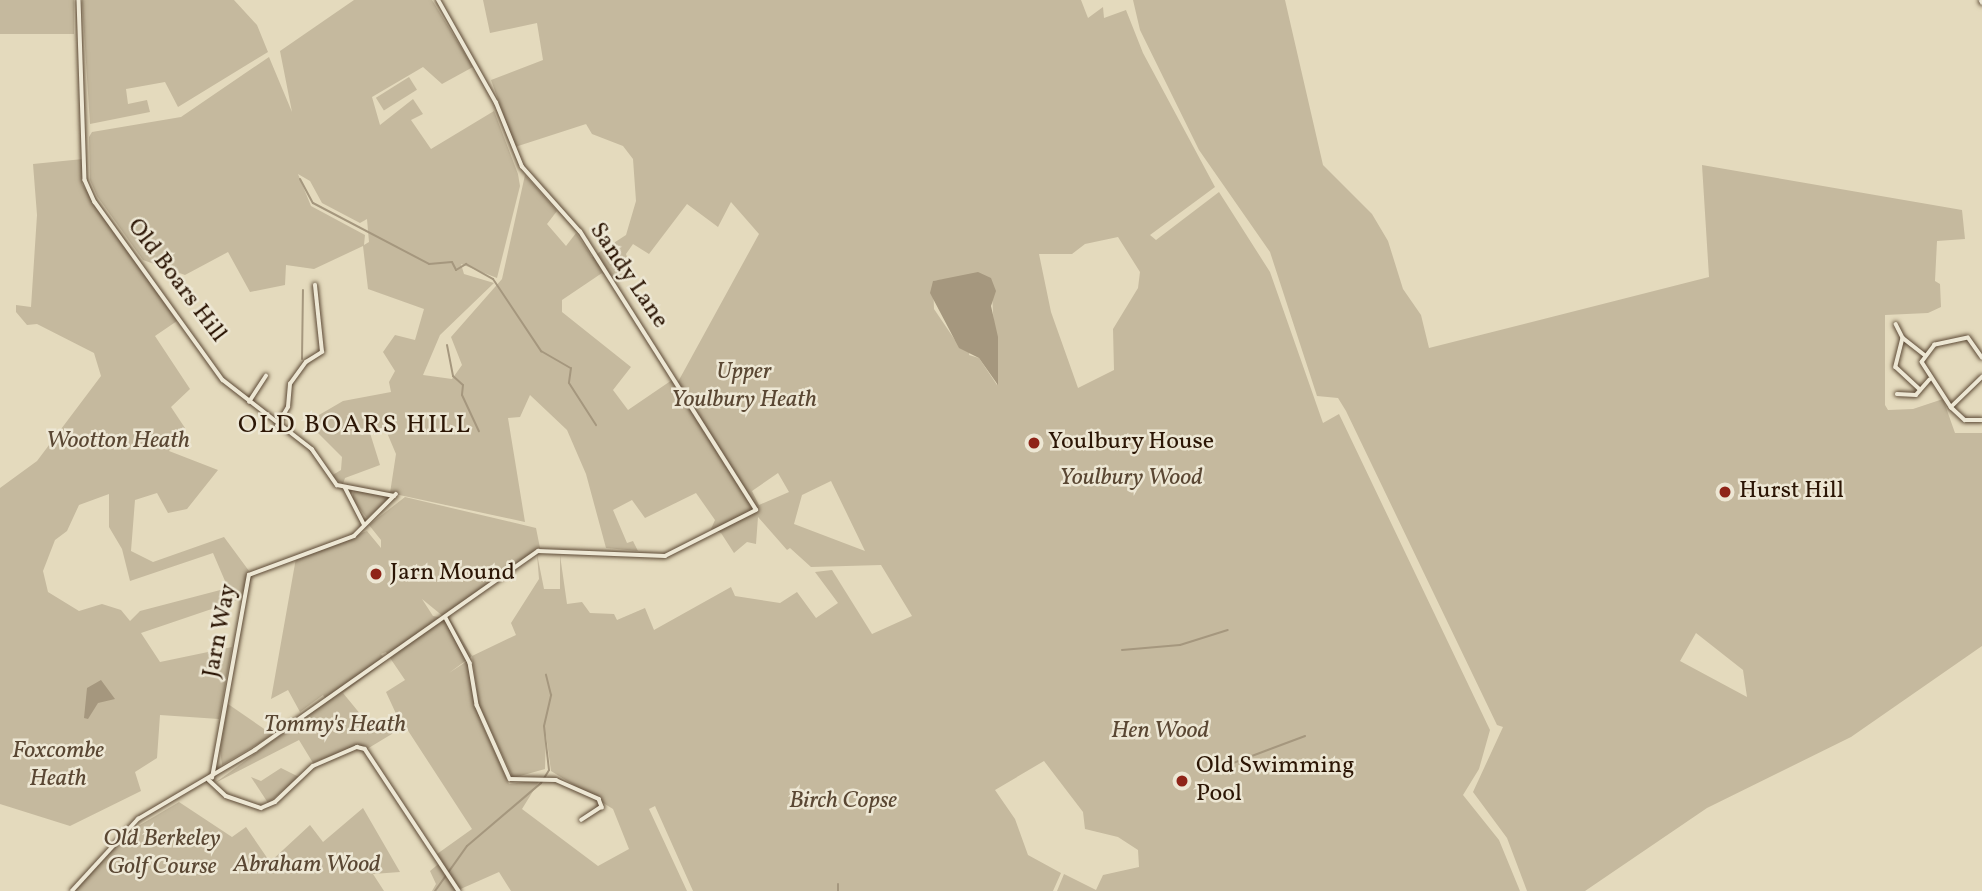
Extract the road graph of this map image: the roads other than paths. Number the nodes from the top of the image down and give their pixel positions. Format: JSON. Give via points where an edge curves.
{"nodes":[{"id":1,"x":79,"y":0,"type":"edge"},
{"id":2,"x":438,"y":0,"type":"edge"},
{"id":3,"x":315,"y":285,"type":"dead end"},
{"id":4,"x":1896,"y":324,"type":"dead end"},
{"id":5,"x":1903,"y":338,"type":"junction"},
{"id":6,"x":1925,"y":355,"type":"junction"},
{"id":7,"x":1982,"y":358,"type":"edge"},
{"id":8,"x":266,"y":376,"type":"dead end"},
{"id":9,"x":1982,"y":377,"type":"edge"},
{"id":10,"x":1929,"y":380,"type":"junction"},
{"id":11,"x":1920,"y":390,"type":"junction"},
{"id":12,"x":1897,"y":394,"type":"dead end"},
{"id":13,"x":249,"y":402,"type":"junction"},
{"id":14,"x":1951,"y":407,"type":"junction"},
{"id":15,"x":1982,"y":420,"type":"edge"},
{"id":16,"x":277,"y":426,"type":"junction"},
{"id":17,"x":345,"y":487,"type":"junction"},
{"id":18,"x":364,"y":524,"type":"junction"},
{"id":19,"x":446,"y":618,"type":"junction"},
{"id":20,"x":210,"y":779,"type":"junction"},
{"id":21,"x":582,"y":820,"type":"dead end"},
{"id":22,"x":72,"y":891,"type":"edge"},
{"id":23,"x":459,"y":891,"type":"edge"}],
"edges":[{"from":1,"to":13,"type":"street","name":"Old Boars Hill","via":[[88,188],[195,344],[213,359],[223,380]]},
{"from":2,"to":19,"type":"street","name":"Sandy Lane","via":[[496,103],[527,175],[580,232],[756,510],[665,556],[538,551]]},
{"from":3,"to":16,"type":"street","via":[[321,355],[306,362],[290,384],[288,407]]},
{"from":4,"to":5,"type":"street"},
{"from":5,"to":6,"type":"street"},
{"from":5,"to":11,"type":"street","via":[[1896,368]]},
{"from":6,"to":7,"type":"street","via":[[1940,343],[1968,338]]},
{"from":6,"to":10,"type":"street","via":[[1923,368]]},
{"from":8,"to":13,"type":"street"},
{"from":9,"to":14,"type":"street"},
{"from":10,"to":11,"type":"street"},
{"from":10,"to":14,"type":"street"},
{"from":11,"to":12,"type":"street","via":[[1916,395]]},
{"from":13,"to":16,"type":"street","name":"Old Boars Hill"},
{"from":14,"to":15,"type":"street","via":[[1965,420]]},
{"from":16,"to":17,"type":"street","name":"Old Boars Hill","via":[[312,449],[327,474]]},
{"from":17,"to":18,"type":"street","name":"Old Boars Hill"},
{"from":17,"to":18,"type":"street","via":[[395,495]]},
{"from":18,"to":20,"type":"street","name":"Jarn Way","via":[[354,536],[249,575]]},
{"from":19,"to":20,"type":"street"},
{"from":19,"to":21,"type":"street","via":[[470,663],[477,705],[510,779],[556,780],[599,799],[602,807]]},
{"from":20,"to":22,"type":"street","via":[[124,829]]},
{"from":20,"to":23,"type":"street","via":[[226,796],[261,808],[275,802],[313,766],[357,747],[365,750]]}]}
